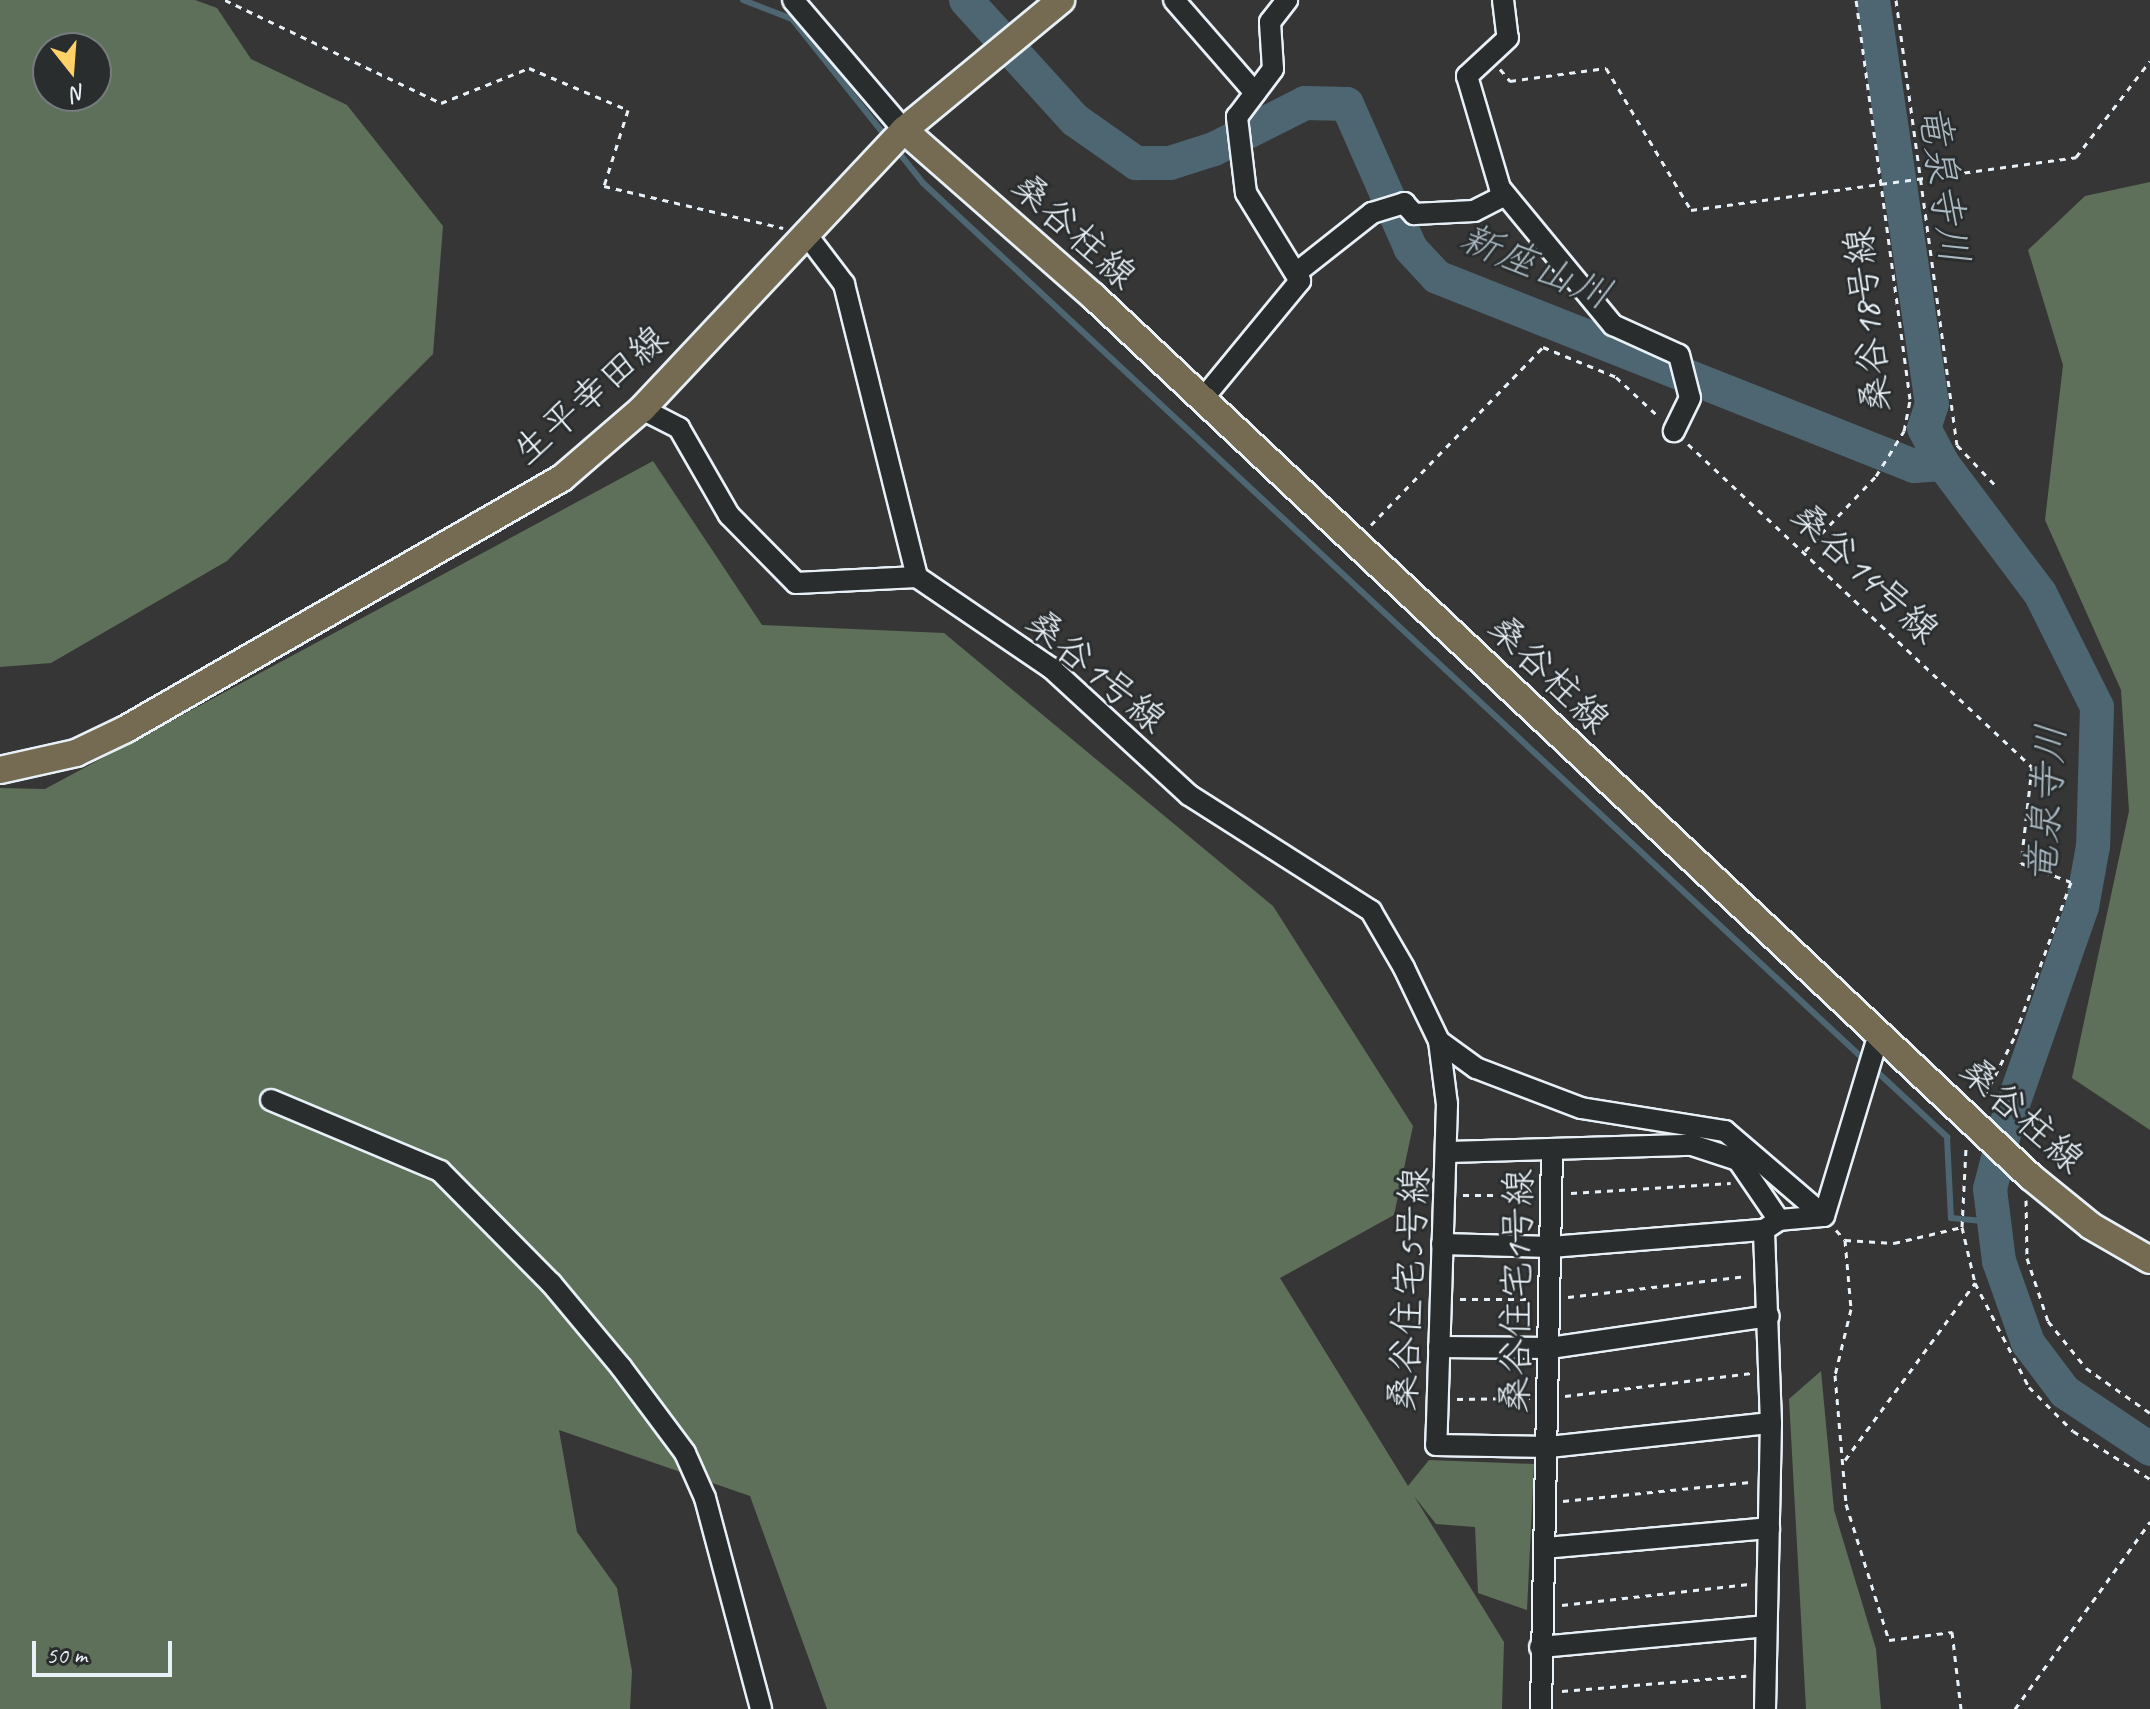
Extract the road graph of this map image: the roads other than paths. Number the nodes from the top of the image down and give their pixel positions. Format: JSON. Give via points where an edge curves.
{"nodes":[{"id":1,"x":793,"y":0,"type":"edge"},
{"id":2,"x":1061,"y":0,"type":"edge"},
{"id":3,"x":1174,"y":0,"type":"edge"},
{"id":4,"x":1287,"y":0,"type":"edge"},
{"id":5,"x":1503,"y":0,"type":"edge"},
{"id":6,"x":1255,"y":93,"type":"junction"},
{"id":7,"x":904,"y":130,"type":"junction"},
{"id":8,"x":1505,"y":195,"type":"junction"},
{"id":9,"x":806,"y":234,"type":"junction"},
{"id":10,"x":1296,"y":273,"type":"junction"},
{"id":11,"x":1201,"y":401,"type":"junction"},
{"id":12,"x":642,"y":409,"type":"junction"},
{"id":13,"x":1674,"y":431,"type":"road end"},
{"id":14,"x":917,"y":577,"type":"junction"},
{"id":15,"x":0,"y":770,"type":"edge"},
{"id":16,"x":1879,"y":1034,"type":"junction"},
{"id":17,"x":1439,"y":1041,"type":"junction"},
{"id":18,"x":271,"y":1100,"type":"dead end"},
{"id":19,"x":1552,"y":1151,"type":"junction"},
{"id":20,"x":1449,"y":1152,"type":"junction"},
{"id":21,"x":1824,"y":1216,"type":"junction"},
{"id":22,"x":1771,"y":1225,"type":"junction"},
{"id":23,"x":1442,"y":1244,"type":"junction"},
{"id":24,"x":1551,"y":1247,"type":"junction"},
{"id":25,"x":2150,"y":1260,"type":"edge"},
{"id":26,"x":1769,"y":1316,"type":"junction"},
{"id":27,"x":1439,"y":1347,"type":"junction"},
{"id":28,"x":1550,"y":1348,"type":"junction"},
{"id":29,"x":1771,"y":1423,"type":"junction"},
{"id":30,"x":1549,"y":1447,"type":"junction"},
{"id":31,"x":1769,"y":1528,"type":"junction"},
{"id":32,"x":1545,"y":1548,"type":"junction"},
{"id":33,"x":1765,"y":1626,"type":"junction"},
{"id":34,"x":1540,"y":1647,"type":"junction"},
{"id":35,"x":1542,"y":1701,"type":"edge"},
{"id":36,"x":761,"y":1709,"type":"edge"},
{"id":37,"x":1765,"y":1709,"type":"edge"}],
"edges":[{"from":1,"to":7,"type":"street"},
{"from":2,"to":7,"type":"main road","name":"生平幸田線"},
{"from":3,"to":6,"type":"street"},
{"from":4,"to":6,"type":"street","via":[[1270,22],[1273,69]]},
{"from":5,"to":8,"type":"street","via":[[1508,38],[1467,76]]},
{"from":6,"to":10,"type":"street","via":[[1237,117],[1246,193]]},
{"from":7,"to":9,"type":"main road","name":"生平幸田線"},
{"from":7,"to":11,"type":"main road","name":"桑谷柱線","via":[[1093,296]]},
{"from":8,"to":10,"type":"street","via":[[1474,211],[1414,214],[1404,203],[1372,213]]},
{"from":8,"to":13,"type":"street","via":[[1613,325],[1679,355],[1690,398]]},
{"from":9,"to":12,"type":"main road","name":"生平幸田線"},
{"from":9,"to":14,"type":"street","via":[[844,284]]},
{"from":10,"to":11,"type":"street","via":[[1300,281],[1283,307]]},
{"from":11,"to":16,"type":"main road","name":"桑谷柱線"},
{"from":12,"to":14,"type":"street","via":[[679,428],[729,515],[796,583]]},
{"from":12,"to":15,"type":"main road","name":"生平幸田線","via":[[562,478],[497,519],[126,729],[76,753]]},
{"from":14,"to":17,"type":"street","name":"桑谷1号線","via":[[1051,668],[1189,795],[1371,911]]},
{"from":16,"to":21,"type":"street"},
{"from":16,"to":25,"type":"main road","name":"桑谷柱線","via":[[2081,1219]]},
{"from":17,"to":20,"type":"street","name":"桑谷住宅5号線"},
{"from":17,"to":21,"type":"street","via":[[1476,1068],[1581,1108],[1725,1131]]},
{"from":18,"to":36,"type":"street","via":[[440,1171],[551,1283],[621,1367],[685,1453],[705,1498]]},
{"from":19,"to":20,"type":"street"},
{"from":19,"to":22,"type":"street","name":"桑谷住宅1号線","via":[[1692,1145],[1738,1160]]},
{"from":19,"to":24,"type":"street","name":"桑谷住宅1号線"},
{"from":20,"to":23,"type":"street","name":"桑谷住宅5号線"},
{"from":21,"to":22,"type":"street"},
{"from":22,"to":24,"type":"street"},
{"from":22,"to":26,"type":"street"},
{"from":23,"to":24,"type":"street"},
{"from":23,"to":27,"type":"street","name":"桑谷住宅5号線"},
{"from":24,"to":28,"type":"street","name":"桑谷住宅1号線"},
{"from":26,"to":28,"type":"street"},
{"from":26,"to":29,"type":"street"},
{"from":27,"to":28,"type":"street"},
{"from":27,"to":30,"type":"street","name":"桑谷住宅5号線","via":[[1436,1445]]},
{"from":28,"to":30,"type":"street","name":"桑谷住宅1号線"},
{"from":29,"to":30,"type":"street","name":"桑谷住宅5号線"},
{"from":29,"to":31,"type":"street"},
{"from":30,"to":32,"type":"street","name":"桑谷住宅1号線"},
{"from":31,"to":32,"type":"street"},
{"from":31,"to":33,"type":"street"},
{"from":32,"to":34,"type":"street","name":"桑谷住宅1号線"},
{"from":33,"to":34,"type":"street"},
{"from":33,"to":37,"type":"street"},
{"from":34,"to":35,"type":"street","name":"桑谷住宅1号線"}]}
